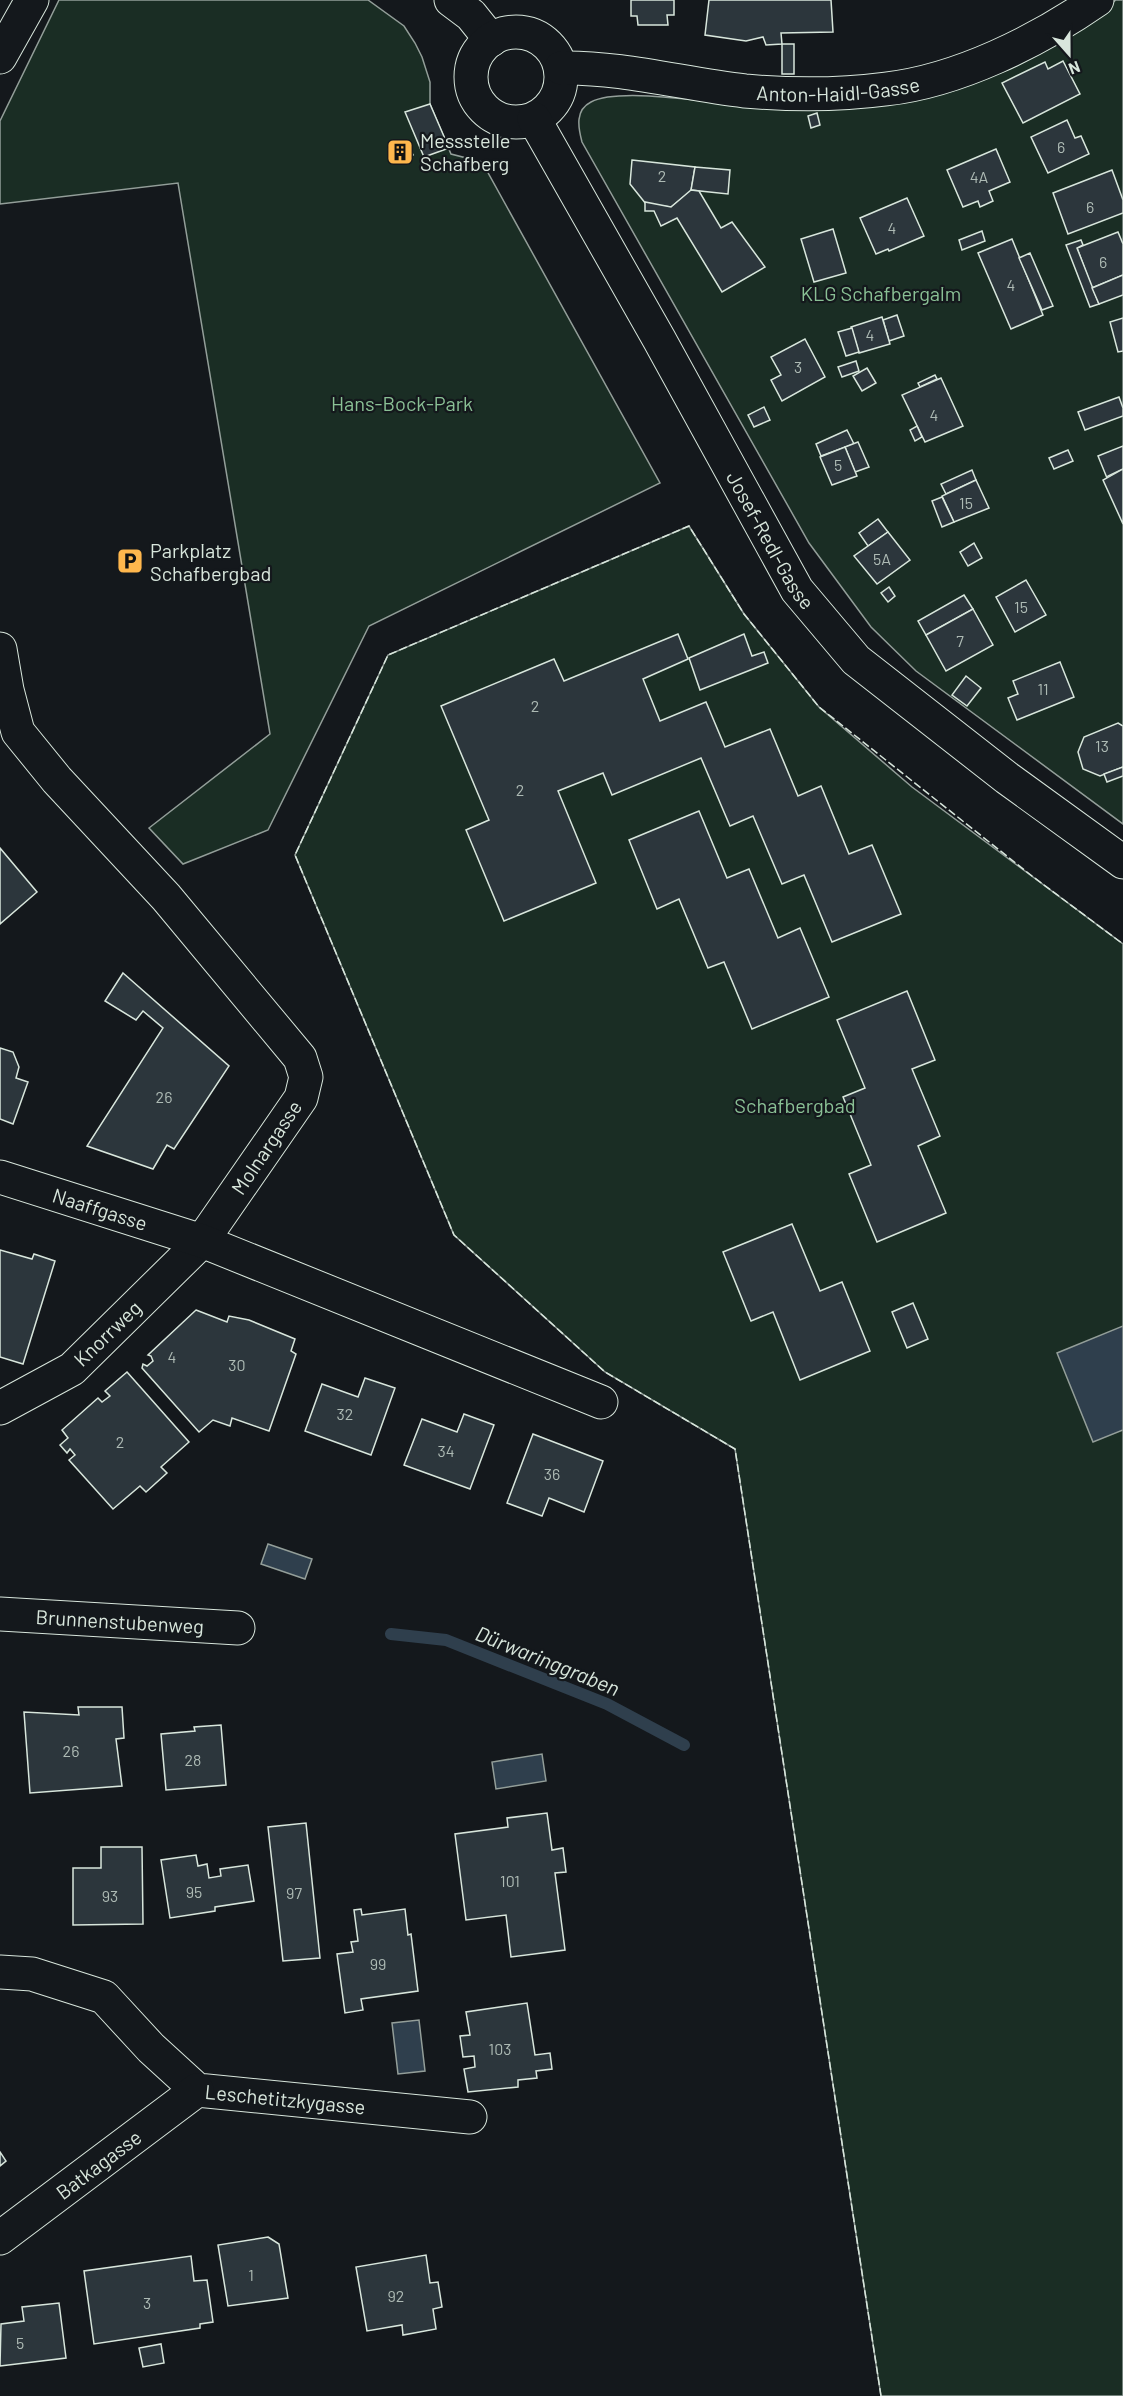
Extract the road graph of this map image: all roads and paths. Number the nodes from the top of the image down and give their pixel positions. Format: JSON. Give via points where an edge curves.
{"nodes":[{"id":1,"x":32,"y":0,"type":"edge"},
{"id":2,"x":451,"y":0,"type":"edge"},
{"id":3,"x":1097,"y":0,"type":"edge"},
{"id":4,"x":491,"y":40,"type":"junction"},
{"id":5,"x":0,"y":57,"type":"edge"},
{"id":6,"x":561,"y":68,"type":"junction"},
{"id":7,"x":534,"y":119,"type":"junction"},
{"id":8,"x":0,"y":649,"type":"edge"},
{"id":9,"x":1123,"y":862,"type":"edge"},
{"id":10,"x":0,"y":1177,"type":"edge"},
{"id":11,"x":202,"y":1241,"type":"junction"},
{"id":12,"x":601,"y":1402,"type":"dead end"},
{"id":13,"x":0,"y":1408,"type":"edge"},
{"id":14,"x":0,"y":1614,"type":"edge"},
{"id":15,"x":238,"y":1629,"type":"dead end"},
{"id":16,"x":0,"y":1972,"type":"edge"},
{"id":17,"x":197,"y":2090,"type":"junction"},
{"id":18,"x":470,"y":2117,"type":"dead end"},
{"id":19,"x":0,"y":2238,"type":"edge"}],
"edges":[{"from":1,"to":5,"type":"street"},
{"from":2,"to":4,"type":"street","via":[[471,15]]},
{"from":3,"to":6,"type":"street","name":"Anton-Haidl-Gasse","via":[[998,56],[933,80],[887,89],[746,91],[611,70]]},
{"from":4,"to":6,"type":"street","via":[[519,32],[533,35],[546,42]]},
{"from":4,"to":7,"type":"street","via":[[478,52],[472,67],[471,84],[476,100],[501,121],[518,123]]},
{"from":6,"to":7,"type":"street","via":[[562,84],[557,99]]},
{"from":7,"to":9,"type":"street","name":"Josef-Redl-Gasse","via":[[797,590],[856,660]]},
{"from":8,"to":11,"type":"street","name":"Molnargasse","via":[[18,732],[57,780],[166,897],[300,1058],[306,1077],[301,1098]]},
{"from":10,"to":11,"type":"street","name":"Naaffgasse"},
{"from":11,"to":12,"type":"street"},
{"from":11,"to":13,"type":"street","name":"Knorrweg","via":[[72,1369]]},
{"from":14,"to":15,"type":"street","name":"Brunnenstubenweg"},
{"from":16,"to":17,"type":"street","name":"Leschetitzkygasse","via":[[32,1974],[104,1997]]},
{"from":17,"to":18,"type":"street","name":"Leschetitzkygasse"},
{"from":17,"to":19,"type":"street","name":"Batkagasse"}]}
